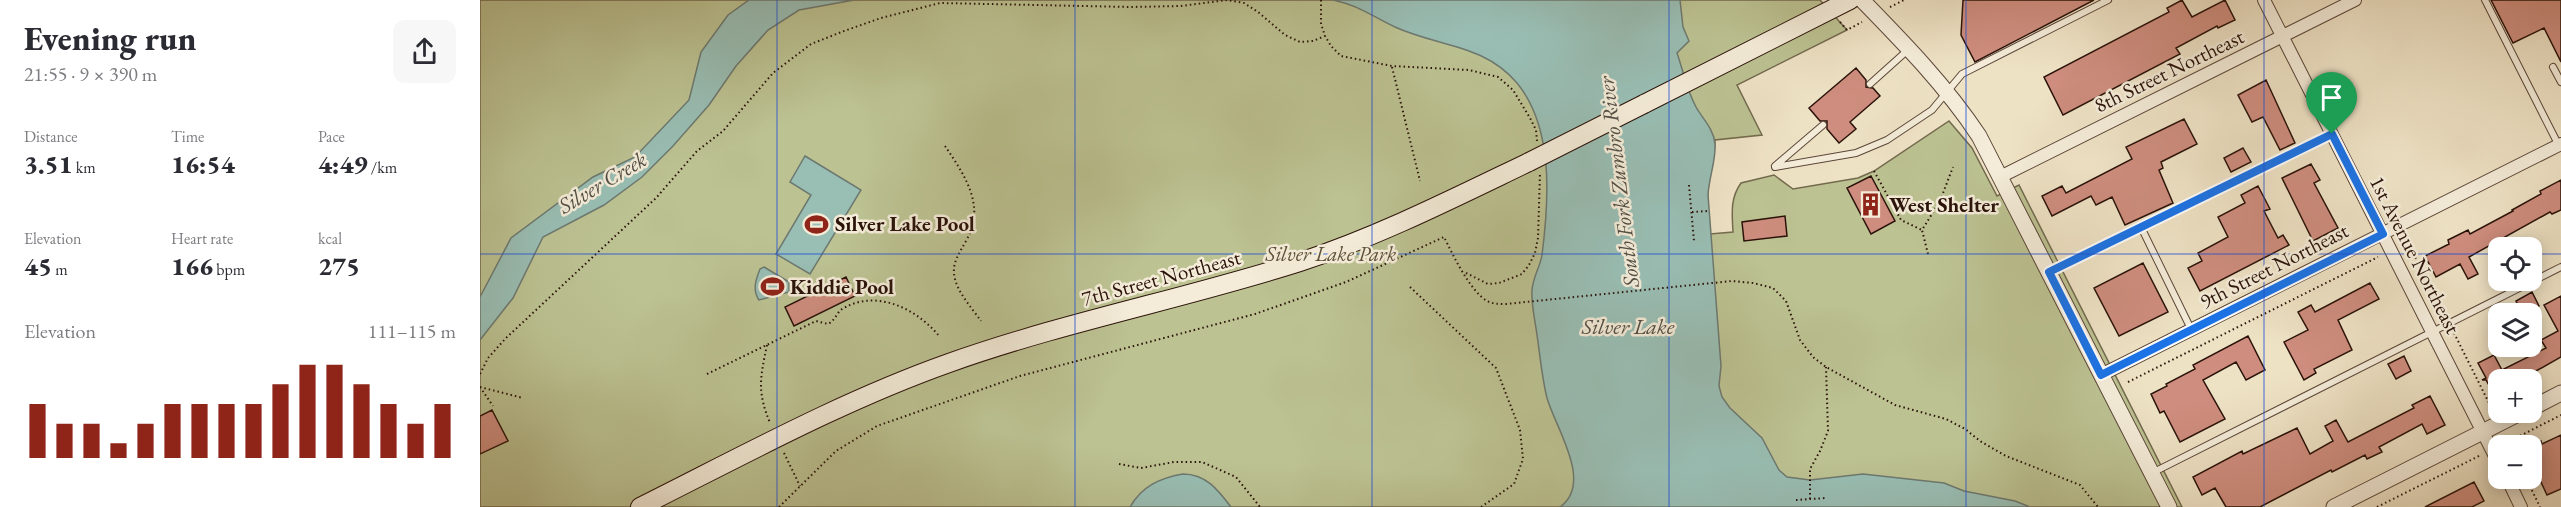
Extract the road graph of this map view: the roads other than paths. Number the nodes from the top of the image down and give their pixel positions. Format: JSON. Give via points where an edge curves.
{"nodes":[{"id":1,"x":1850,"y":0,"type":"edge"},
{"id":2,"x":1862,"y":0,"type":"edge"},
{"id":3,"x":2108,"y":0,"type":"edge"},
{"id":4,"x":2264,"y":0,"type":"edge"},
{"id":5,"x":2355,"y":0,"type":"edge"},
{"id":6,"x":2485,"y":0,"type":"edge"},
{"id":7,"x":2283,"y":37,"type":"junction"},
{"id":8,"x":1909,"y":49,"type":"junction"},
{"id":9,"x":2553,"y":67,"type":"dead end"},
{"id":10,"x":2561,"y":82,"type":"edge"},
{"id":11,"x":1869,"y":84,"type":"dead end"},
{"id":12,"x":1947,"y":93,"type":"junction"},
{"id":13,"x":1824,"y":125,"type":"dead end"},
{"id":14,"x":2332,"y":134,"type":"junction"},
{"id":15,"x":2560,"y":146,"type":"edge"},
{"id":16,"x":2000,"y":177,"type":"junction"},
{"id":17,"x":2141,"y":228,"type":"junction"},
{"id":18,"x":2383,"y":234,"type":"junction"},
{"id":19,"x":2561,"y":267,"type":"edge"},
{"id":20,"x":2049,"y":272,"type":"junction"},
{"id":21,"x":2192,"y":330,"type":"junction"},
{"id":22,"x":2433,"y":332,"type":"junction"},
{"id":23,"x":2101,"y":375,"type":"junction"},
{"id":24,"x":2561,"y":393,"type":"edge"},
{"id":25,"x":2542,"y":403,"type":"edge"},
{"id":26,"x":2501,"y":423,"type":"edge"},
{"id":27,"x":2483,"y":432,"type":"junction"},
{"id":28,"x":2488,"y":442,"type":"edge"},
{"id":29,"x":2151,"y":473,"type":"junction"},
{"id":30,"x":2512,"y":489,"type":"edge"},
{"id":31,"x":640,"y":507,"type":"edge"},
{"id":32,"x":2169,"y":507,"type":"edge"},
{"id":33,"x":2334,"y":507,"type":"edge"},
{"id":34,"x":2521,"y":507,"type":"edge"}],
"edges":[{"from":1,"to":31,"type":"main road","name":"7th Street Northeast","bridge":true,"via":[[1529,162],[1394,225],[1303,261],[1221,287],[1085,321],[907,378]]},
{"from":2,"to":8,"type":"street"},
{"from":3,"to":12,"type":"lane","via":[[1962,74]]},
{"from":4,"to":7,"type":"street","name":"1st Avenue Northeast"},
{"from":5,"to":7,"type":"street","name":"8th Street Northeast"},
{"from":6,"to":15,"type":"lane"},
{"from":7,"to":14,"type":"street","name":"1st Avenue Northeast"},
{"from":7,"to":16,"type":"street","name":"8th Street Northeast"},
{"from":8,"to":11,"type":"lane"},
{"from":8,"to":12,"type":"street"},
{"from":9,"to":10,"type":"lane"},
{"from":12,"to":13,"type":"lane","via":[[1923,118],[1887,140],[1856,153],[1775,166]]},
{"from":12,"to":16,"type":"street","via":[[1975,130]]},
{"from":14,"to":17,"type":"lane"},
{"from":14,"to":18,"type":"street","name":"1st Avenue Northeast"},
{"from":15,"to":18,"type":"street","name":"9th Street Northeast"},
{"from":16,"to":20,"type":"street"},
{"from":17,"to":20,"type":"lane"},
{"from":17,"to":21,"type":"lane"},
{"from":18,"to":21,"type":"street","name":"9th Street Northeast"},
{"from":18,"to":22,"type":"street","name":"1st Avenue Northeast"},
{"from":19,"to":22,"type":"lane"},
{"from":20,"to":23,"type":"street"},
{"from":21,"to":23,"type":"street","name":"9th Street Northeast"},
{"from":22,"to":27,"type":"street","name":"1st Avenue Northeast"},
{"from":22,"to":29,"type":"lane"},
{"from":23,"to":29,"type":"street"},
{"from":24,"to":25,"type":"street"},
{"from":26,"to":27,"type":"street"},
{"from":27,"to":28,"type":"street","name":"1st Avenue Northeast"},
{"from":27,"to":33,"type":"street"},
{"from":29,"to":32,"type":"street"},
{"from":30,"to":34,"type":"street"}]}
